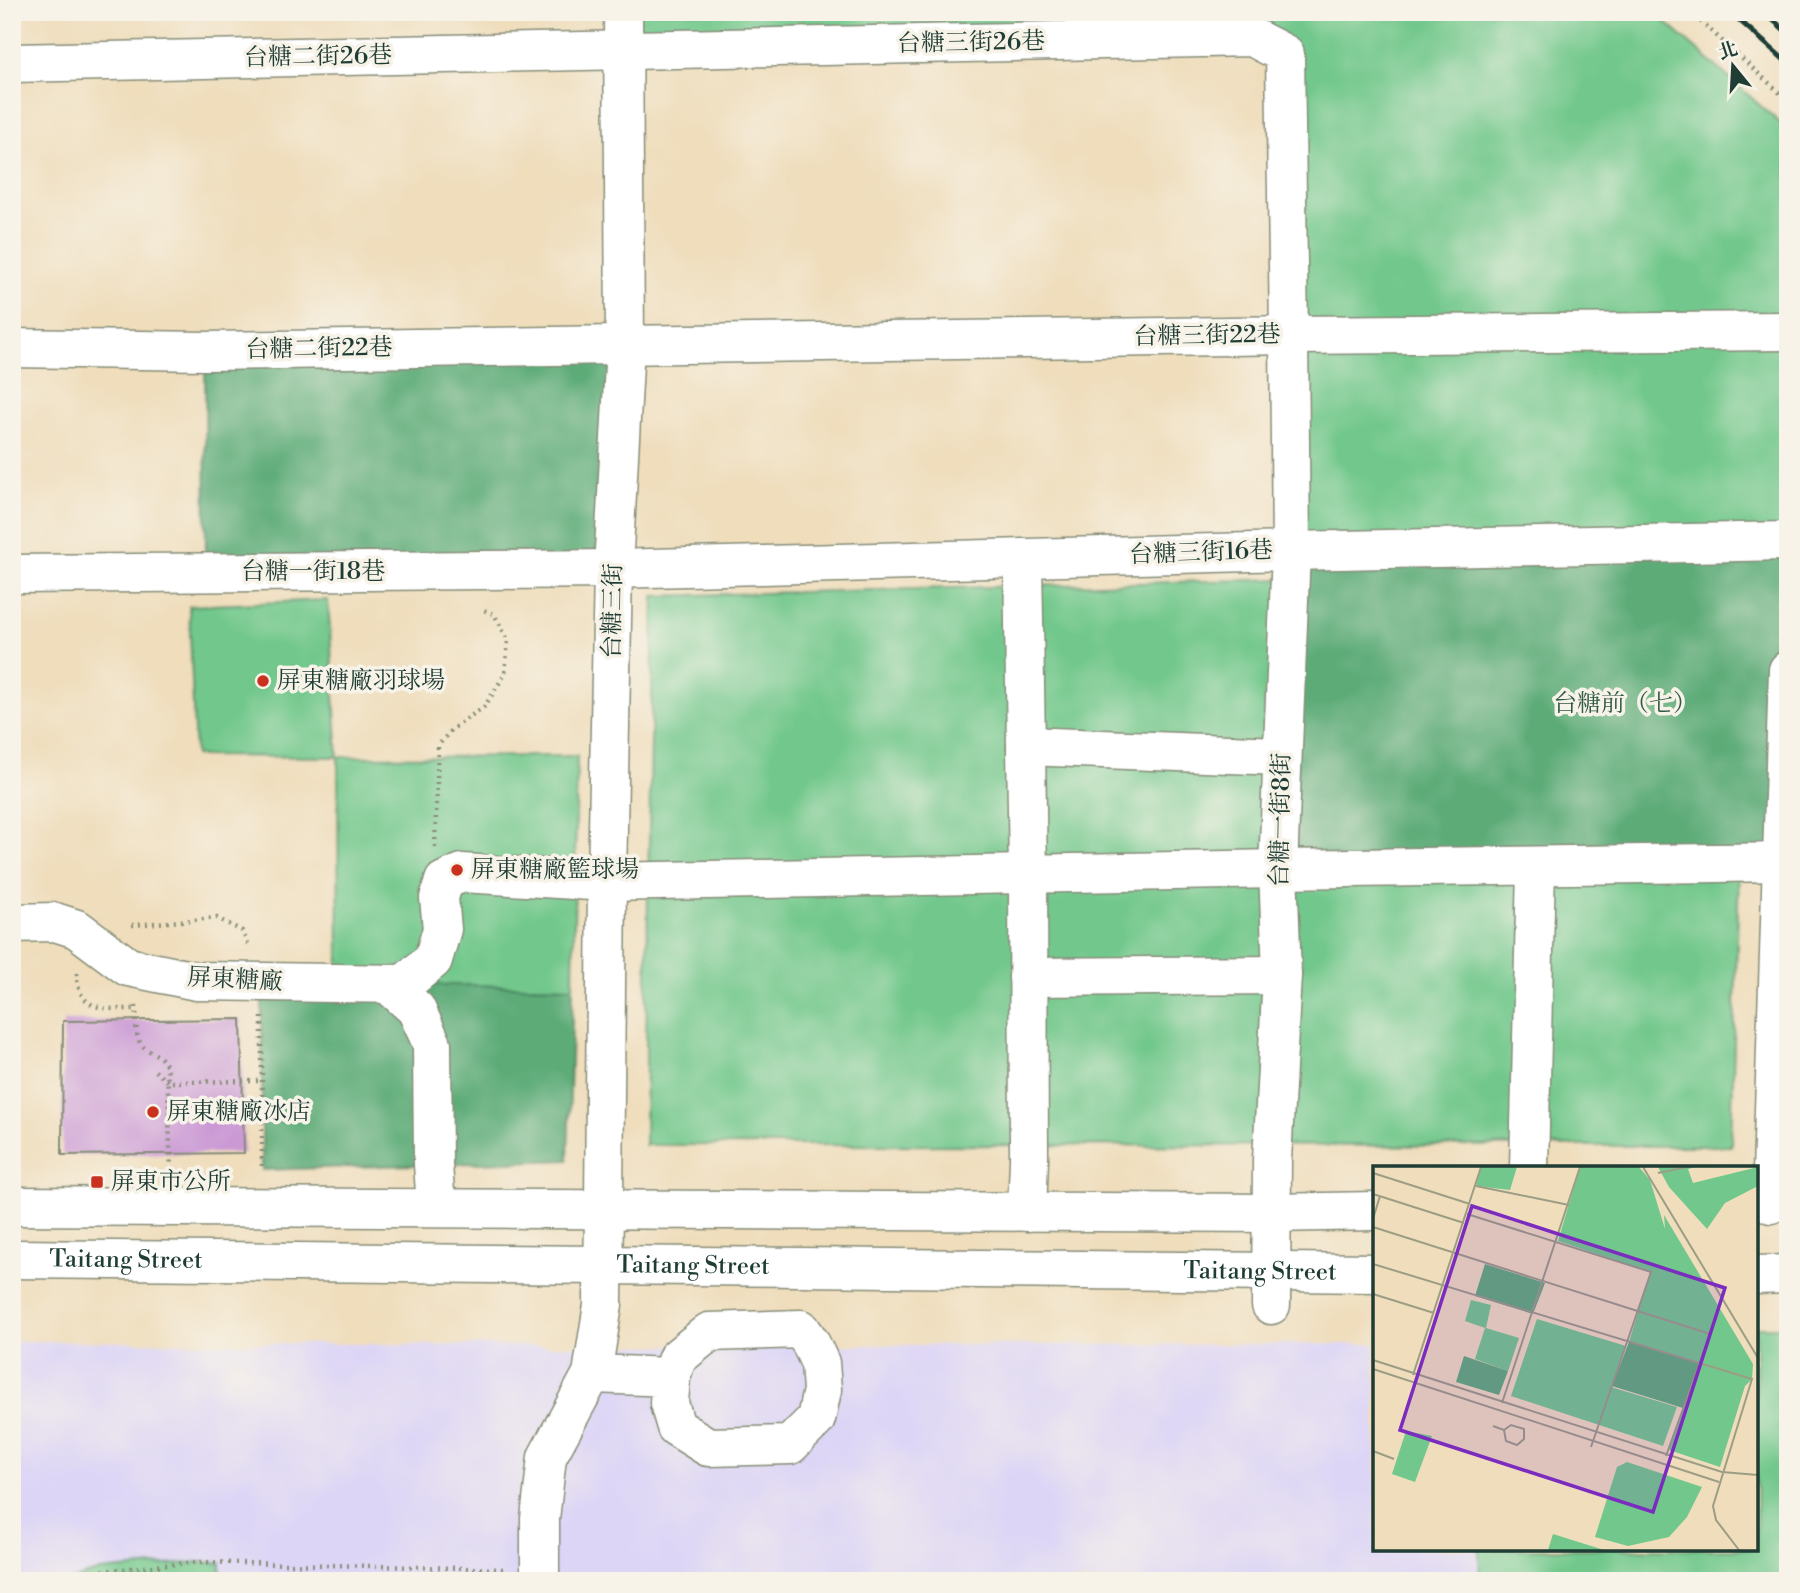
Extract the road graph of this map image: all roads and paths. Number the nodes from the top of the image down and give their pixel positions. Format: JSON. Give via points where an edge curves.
{"nodes":[{"id":1,"x":623,"y":12,"type":"edge"},
{"id":2,"x":1690,"y":12,"type":"edge"},
{"id":3,"x":624,"y":50,"type":"junction"},
{"id":4,"x":12,"y":63,"type":"edge"},
{"id":5,"x":1788,"y":100,"type":"edge"},
{"id":6,"x":1788,"y":331,"type":"edge"},
{"id":7,"x":1289,"y":335,"type":"junction"},
{"id":8,"x":625,"y":345,"type":"junction"},
{"id":9,"x":12,"y":348,"type":"edge"},
{"id":10,"x":1788,"y":541,"type":"edge"},
{"id":11,"x":1291,"y":551,"type":"junction"},
{"id":12,"x":1023,"y":558,"type":"junction"},
{"id":13,"x":613,"y":569,"type":"junction"},
{"id":14,"x":12,"y":574,"type":"edge"},
{"id":15,"x":471,"y":604,"type":"dead end"},
{"id":16,"x":1788,"y":670,"type":"edge"},
{"id":17,"x":1026,"y":746,"type":"junction"},
{"id":18,"x":1282,"y":756,"type":"junction"},
{"id":19,"x":1785,"y":862,"type":"edge"},
{"id":20,"x":1536,"y":866,"type":"junction"},
{"id":21,"x":1278,"y":869,"type":"junction"},
{"id":22,"x":1028,"y":874,"type":"junction"},
{"id":23,"x":444,"y":881,"type":"junction"},
{"id":24,"x":607,"y":882,"type":"junction"},
{"id":25,"x":12,"y":923,"type":"edge"},
{"id":26,"x":1282,"y":975,"type":"junction"},
{"id":27,"x":1028,"y":977,"type":"junction"},
{"id":28,"x":388,"y":984,"type":"junction"},
{"id":29,"x":136,"y":1001,"type":"dead end"},
{"id":30,"x":106,"y":1002,"type":"dead end"},
{"id":31,"x":107,"y":1009,"type":"dead end"},
{"id":32,"x":155,"y":1071,"type":"dead end"},
{"id":33,"x":262,"y":1081,"type":"dead end"},
{"id":34,"x":168,"y":1082,"type":"junction"},
{"id":35,"x":1529,"y":1166,"type":"edge"},
{"id":36,"x":171,"y":1171,"type":"dead end"},
{"id":37,"x":1772,"y":1204,"type":"edge"},
{"id":38,"x":12,"y":1206,"type":"edge"},
{"id":39,"x":436,"y":1207,"type":"junction"},
{"id":40,"x":605,"y":1209,"type":"junction"},
{"id":41,"x":1373,"y":1211,"type":"edge"},
{"id":42,"x":1027,"y":1212,"type":"junction"},
{"id":43,"x":1271,"y":1213,"type":"junction"},
{"id":44,"x":12,"y":1259,"type":"edge"},
{"id":45,"x":604,"y":1265,"type":"junction"},
{"id":46,"x":1373,"y":1273,"type":"edge"},
{"id":47,"x":1788,"y":1274,"type":"edge"},
{"id":48,"x":1758,"y":1275,"type":"edge"},
{"id":49,"x":1271,"y":1289,"type":"junction"},
{"id":50,"x":592,"y":1374,"type":"junction"},
{"id":51,"x":671,"y":1377,"type":"dead end"},
{"id":52,"x":540,"y":1575,"type":"edge"},
{"id":53,"x":69,"y":1581,"type":"edge"}],
"edges":[{"from":1,"to":3,"type":"street","name":"台糖三街"},
{"from":2,"to":5,"type":"path"},
{"from":3,"to":4,"type":"street","name":"台糖二街26巷"},
{"from":3,"to":7,"type":"street","name":"台糖三街26巷","via":[[1252,37],[1285,54]]},
{"from":3,"to":8,"type":"street","name":"台糖三街"},
{"from":6,"to":7,"type":"street","name":"台糖三街22巷"},
{"from":7,"to":8,"type":"street","name":"台糖三街22巷"},
{"from":7,"to":11,"type":"street","name":"台糖一街8街"},
{"from":8,"to":9,"type":"street","name":"台糖二街22巷","via":[[205,351]]},
{"from":8,"to":13,"type":"street","name":"台糖三街"},
{"from":10,"to":11,"type":"street","name":"台糖三街16巷"},
{"from":11,"to":12,"type":"street","name":"台糖三街16巷"},
{"from":11,"to":18,"type":"street","name":"台糖一街8街"},
{"from":12,"to":13,"type":"street","name":"台糖三街16巷"},
{"from":12,"to":17,"type":"street"},
{"from":13,"to":14,"type":"street","name":"台糖一街18巷"},
{"from":13,"to":24,"type":"street","name":"台糖三街"},
{"from":15,"to":23,"type":"path","via":[[494,614],[508,640],[505,674],[485,706],[451,730],[438,746],[435,844]]},
{"from":16,"to":19,"type":"street"},
{"from":17,"to":18,"type":"street"},
{"from":17,"to":22,"type":"street"},
{"from":18,"to":21,"type":"street","name":"台糖一街8街"},
{"from":19,"to":20,"type":"street"},
{"from":19,"to":37,"type":"street"},
{"from":20,"to":21,"type":"street"},
{"from":20,"to":35,"type":"street"},
{"from":21,"to":22,"type":"street"},
{"from":21,"to":26,"type":"street","name":"台糖一街8街"},
{"from":22,"to":24,"type":"street"},
{"from":22,"to":27,"type":"street"},
{"from":23,"to":24,"type":"street","via":[[462,873]]},
{"from":23,"to":28,"type":"street","name":"屏東糖廠","via":[[439,898],[442,929],[433,960],[404,984]]},
{"from":24,"to":40,"type":"street","name":"台糖三街"},
{"from":25,"to":28,"type":"street","name":"屏東糖廠","via":[[55,922],[77,929],[128,967],[196,981]]},
{"from":26,"to":27,"type":"street"},
{"from":26,"to":43,"type":"street","name":"台糖一街8街"},
{"from":27,"to":42,"type":"street"},
{"from":28,"to":39,"type":"street","via":[[416,1010],[432,1044]]},
{"from":29,"to":34,"type":"path","via":[[139,1043],[161,1057]]},
{"from":30,"to":31,"type":"path"},
{"from":32,"to":34,"type":"path"},
{"from":33,"to":34,"type":"path"},
{"from":34,"to":36,"type":"path"},
{"from":38,"to":39,"type":"street"},
{"from":39,"to":40,"type":"street"},
{"from":40,"to":42,"type":"street"},
{"from":40,"to":45,"type":"street","name":"台糖三街"},
{"from":41,"to":43,"type":"street"},
{"from":42,"to":43,"type":"street"},
{"from":43,"to":49,"type":"street","name":"台糖一街8街"},
{"from":44,"to":45,"type":"street","name":"Taitang Street"},
{"from":45,"to":49,"type":"street","name":"Taitang Street"},
{"from":45,"to":50,"type":"street","name":"台糖三街"},
{"from":46,"to":49,"type":"street","name":"Taitang Street"},
{"from":47,"to":48,"type":"street"},
{"from":50,"to":51,"type":"street"},
{"from":50,"to":52,"type":"street","name":"台糖三街","via":[[547,1457]]},
{"from":52,"to":53,"type":"path","via":[[199,1562],[100,1571]]}]}
